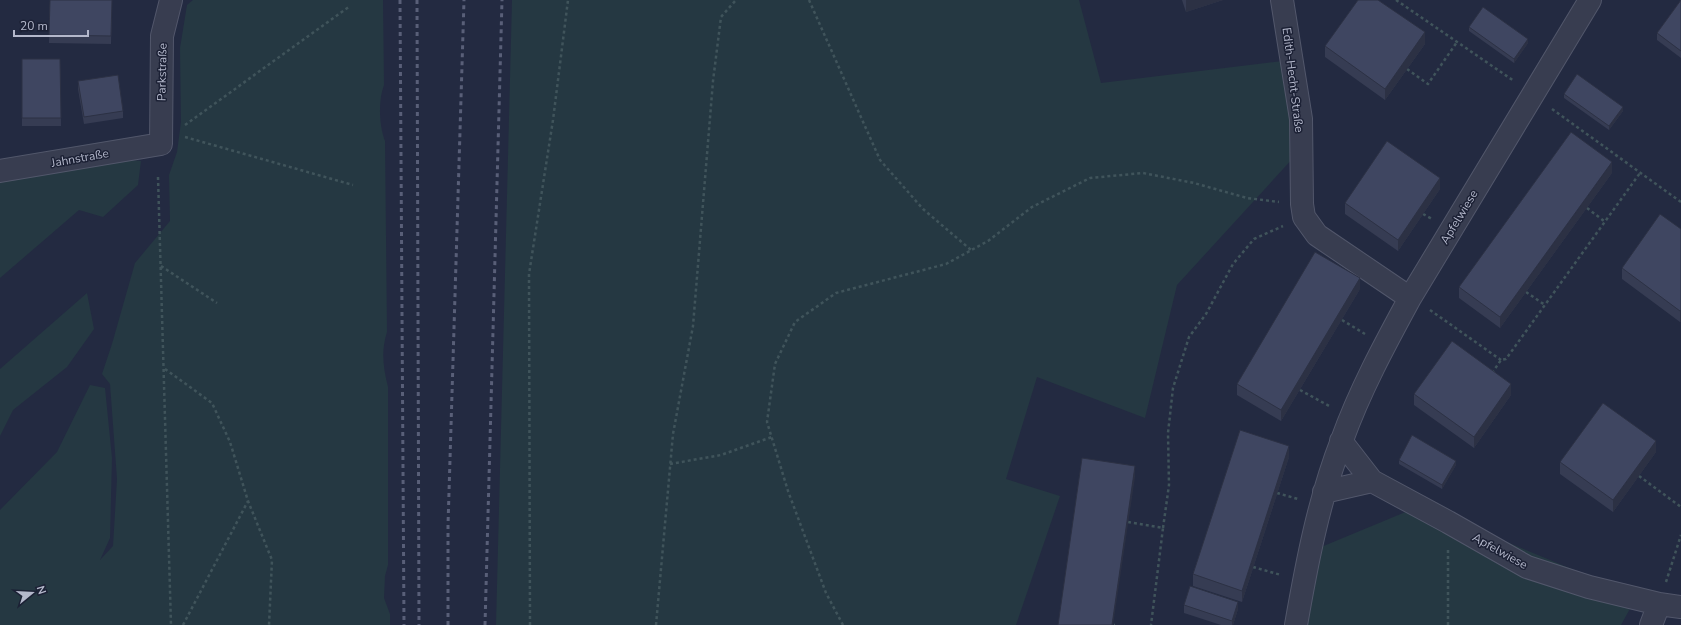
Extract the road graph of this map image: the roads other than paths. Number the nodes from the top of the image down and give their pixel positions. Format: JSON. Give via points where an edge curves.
{"nodes":[{"id":1,"x":171,"y":0,"type":"edge"},
{"id":2,"x":1282,"y":0,"type":"edge"},
{"id":3,"x":1590,"y":0,"type":"edge"},
{"id":4,"x":161,"y":144,"type":"joint"},
{"id":5,"x":0,"y":171,"type":"edge"},
{"id":6,"x":1410,"y":298,"type":"junction"},
{"id":7,"x":1341,"y":441,"type":"junction"},
{"id":8,"x":1372,"y":481,"type":"junction"},
{"id":9,"x":1324,"y":492,"type":"junction"},
{"id":10,"x":1659,"y":604,"type":"junction"},
{"id":11,"x":1681,"y":607,"type":"edge"},
{"id":12,"x":1296,"y":625,"type":"edge"},
{"id":13,"x":1651,"y":625,"type":"edge"}],
"edges":[{"from":1,"to":4,"type":"street","name":"Parkstraße","via":[[162,36]]},
{"from":2,"to":6,"type":"street","name":"Edith-Hecht-Straße","via":[[1301,119],[1303,210],[1317,235]]},
{"from":3,"to":6,"type":"street","name":"Apfelwiese"},
{"from":4,"to":5,"type":"street","name":"Jahnstraße"},
{"from":6,"to":7,"type":"street","name":"Apfelwiese","via":[[1384,346]]},
{"from":7,"to":8,"type":"street","name":"Apfelwiese"},
{"from":7,"to":9,"type":"street","name":"Apfelwiese"},
{"from":8,"to":9,"type":"street"},
{"from":8,"to":10,"type":"street","name":"Apfelwiese","via":[[1526,567],[1589,587]]},
{"from":9,"to":12,"type":"street","name":"Apfelwiese"},
{"from":10,"to":11,"type":"street","name":"Apfelwiese"},
{"from":10,"to":13,"type":"street"}]}
